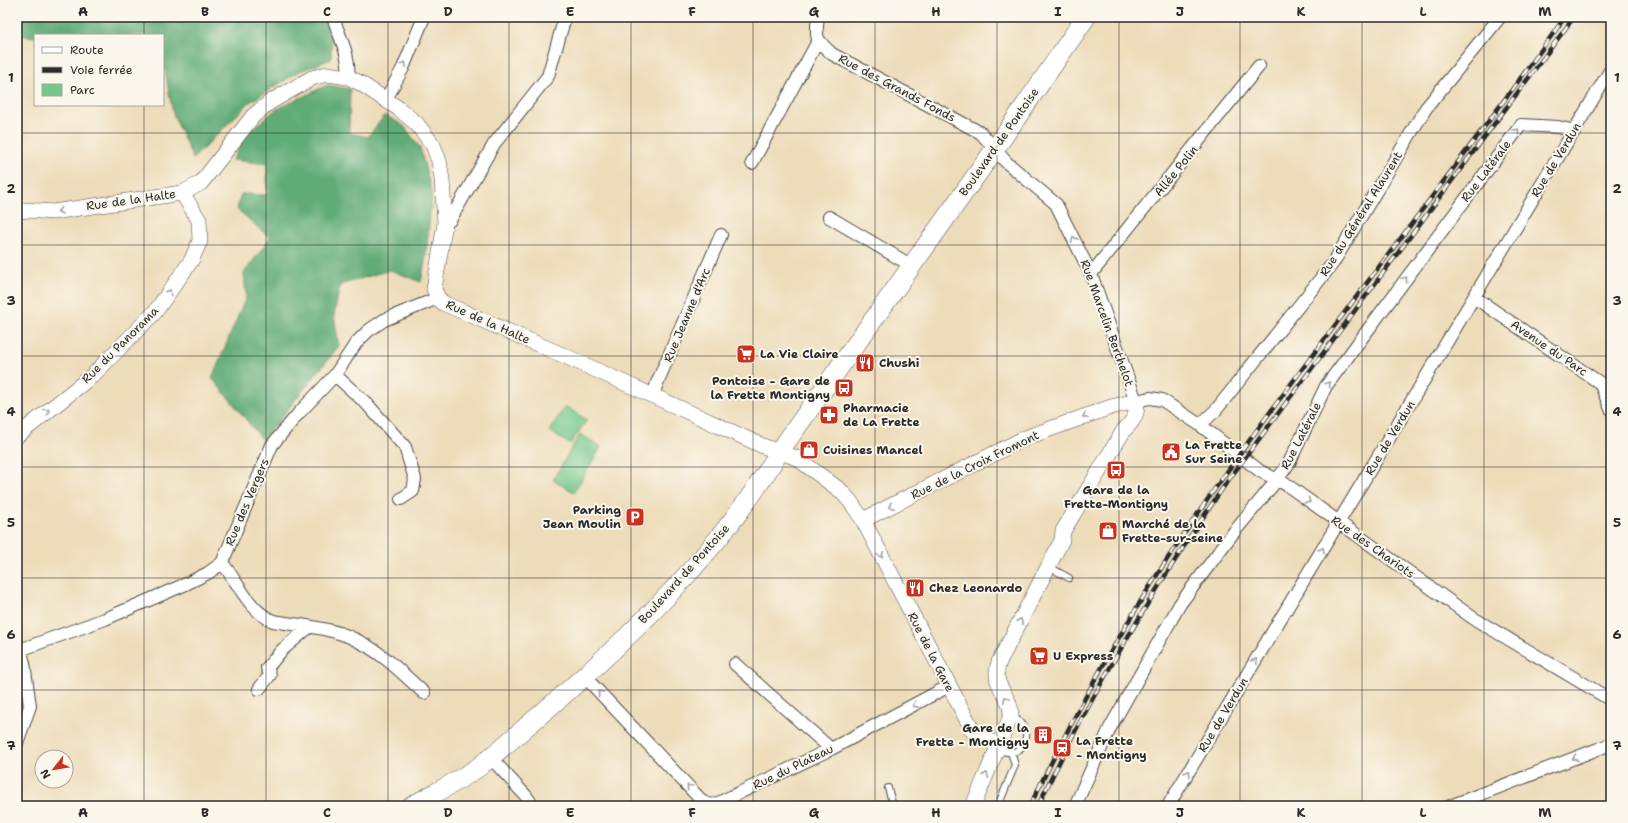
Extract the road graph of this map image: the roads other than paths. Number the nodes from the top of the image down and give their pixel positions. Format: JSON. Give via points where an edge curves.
{"nodes":[{"id":1,"x":333,"y":17,"type":"edge"},
{"id":2,"x":424,"y":17,"type":"edge"},
{"id":3,"x":565,"y":17,"type":"edge"},
{"id":4,"x":818,"y":17,"type":"edge"},
{"id":5,"x":1086,"y":17,"type":"edge"},
{"id":6,"x":1500,"y":17,"type":"edge"},
{"id":7,"x":818,"y":41,"type":"junction"},
{"id":8,"x":1259,"y":66,"type":"dead end"},
{"id":9,"x":1611,"y":69,"type":"edge"},
{"id":10,"x":348,"y":77,"type":"junction"},
{"id":11,"x":386,"y":99,"type":"junction"},
{"id":12,"x":1574,"y":131,"type":"junction"},
{"id":13,"x":995,"y":149,"type":"junction"},
{"id":14,"x":752,"y":163,"type":"dead end"},
{"id":15,"x":182,"y":193,"type":"junction"},
{"id":16,"x":17,"y":212,"type":"edge"},
{"id":17,"x":829,"y":217,"type":"dead end"},
{"id":18,"x":446,"y":223,"type":"junction"},
{"id":19,"x":722,"y":235,"type":"dead end"},
{"id":20,"x":912,"y":266,"type":"junction"},
{"id":21,"x":1091,"y":274,"type":"junction"},
{"id":22,"x":1474,"y":297,"type":"junction"},
{"id":23,"x":438,"y":298,"type":"junction"},
{"id":24,"x":335,"y":375,"type":"junction"},
{"id":25,"x":653,"y":396,"type":"junction"},
{"id":26,"x":1136,"y":401,"type":"junction"},
{"id":27,"x":1111,"y":407,"type":"junction"},
{"id":28,"x":1611,"y":410,"type":"edge"},
{"id":29,"x":1200,"y":425,"type":"junction"},
{"id":30,"x":1124,"y":430,"type":"junction"},
{"id":31,"x":17,"y":436,"type":"edge"},
{"id":32,"x":779,"y":452,"type":"junction"},
{"id":33,"x":1278,"y":480,"type":"junction"},
{"id":34,"x":402,"y":499,"type":"dead end"},
{"id":35,"x":864,"y":520,"type":"junction"},
{"id":36,"x":1338,"y":523,"type":"junction"},
{"id":37,"x":222,"y":562,"type":"junction"},
{"id":38,"x":1048,"y":566,"type":"junction"},
{"id":39,"x":1069,"y":578,"type":"dead end"},
{"id":40,"x":308,"y":628,"type":"junction"},
{"id":41,"x":19,"y":650,"type":"edge"},
{"id":42,"x":735,"y":664,"type":"dead end"},
{"id":43,"x":585,"y":677,"type":"junction"},
{"id":44,"x":949,"y":686,"type":"junction"},
{"id":45,"x":259,"y":689,"type":"dead end"},
{"id":46,"x":424,"y":693,"type":"dead end"},
{"id":47,"x":1611,"y":700,"type":"edge"},
{"id":48,"x":1010,"y":716,"type":"junction"},
{"id":49,"x":17,"y":743,"type":"edge"},
{"id":50,"x":1611,"y":744,"type":"edge"},
{"id":51,"x":831,"y":749,"type":"junction"},
{"id":52,"x":1002,"y":749,"type":"junction"},
{"id":53,"x":490,"y":757,"type":"junction"},
{"id":54,"x":888,"y":788,"type":"dead end"},
{"id":55,"x":412,"y":806,"type":"edge"},
{"id":56,"x":533,"y":806,"type":"edge"},
{"id":57,"x":893,"y":806,"type":"edge"},
{"id":58,"x":973,"y":806,"type":"edge"},
{"id":59,"x":998,"y":806,"type":"edge"},
{"id":60,"x":1075,"y":806,"type":"edge"},
{"id":61,"x":1168,"y":806,"type":"edge"},
{"id":62,"x":1453,"y":806,"type":"edge"}],
"edges":[{"from":1,"to":10,"type":"street","via":[[347,59]]},
{"from":11,"to":2,"type":"street","one_way":true},
{"from":3,"to":18,"type":"street","via":[[548,76],[494,144]]},
{"from":4,"to":7,"type":"street"},
{"from":5,"to":13,"type":"main road","name":"Boulevard de Pontoise"},
{"from":6,"to":29,"type":"street","name":"Rue du Général Alaurent","via":[[1426,108],[1333,263],[1216,410]]},
{"from":7,"to":13,"type":"street","name":"Rue des Grands Fonds","via":[[832,54],[981,133]]},
{"from":7,"to":14,"type":"street"},
{"from":8,"to":21,"type":"street","name":"Allée Polin"},
{"from":9,"to":12,"type":"street","name":"Rue de Verdun"},
{"from":10,"to":11,"type":"street","name":"Rue de la Halte"},
{"from":10,"to":15,"type":"street","name":"Rue de la Halte","via":[[327,74],[312,78],[270,102],[253,116],[201,184]]},
{"from":11,"to":18,"type":"street","name":"Rue de la Halte","via":[[417,124],[433,145],[439,161]]},
{"from":12,"to":22,"type":"street","name":"Rue de Verdun"},
{"from":33,"to":12,"type":"street","name":"Rue Latérale","one_way":true,"via":[[1326,386],[1521,126],[1558,127]]},
{"from":13,"to":20,"type":"main road","name":"Boulevard de Pontoise"},
{"from":21,"to":13,"type":"street","name":"Rue Marcelin Berthelot","one_way":true,"via":[[1056,204],[1006,162]]},
{"from":15,"to":16,"type":"street","name":"Rue de la Halte","one_way":true,"via":[[53,212]]},
{"from":31,"to":15,"type":"street","name":"Rue du Panorama","one_way":true,"via":[[93,375],[155,312],[191,261],[200,242],[199,220]]},
{"from":17,"to":20,"type":"street"},
{"from":18,"to":23,"type":"street","name":"Rue de la Halte","via":[[434,282]]},
{"from":19,"to":25,"type":"street","name":"Rue Jeanne d'Arc"},
{"from":20,"to":32,"type":"main road","name":"Boulevard de Pontoise"},
{"from":21,"to":26,"type":"street","name":"Rue Marcelin Berthelot"},
{"from":22,"to":28,"type":"street","name":"Avenue du Parc","via":[[1600,383]]},
{"from":22,"to":36,"type":"street","name":"Rue de Verdun"},
{"from":23,"to":24,"type":"street","name":"Rue des Vergers","via":[[376,325],[356,343]]},
{"from":23,"to":25,"type":"street","name":"Rue de la Halte","via":[[450,307]]},
{"from":24,"to":34,"type":"street","via":[[406,447],[415,479],[413,491]]},
{"from":24,"to":37,"type":"street","name":"Rue des Vergers","via":[[272,445]]},
{"from":25,"to":32,"type":"street","name":"Rue de la Halte"},
{"from":26,"to":27,"type":"street","name":"Rue de la Croix Fromont"},
{"from":26,"to":29,"type":"street","name":"Rue des Chariots","via":[[1157,398]]},
{"from":26,"to":30,"type":"street","name":"Rue Marcelin Berthelot","via":[[1138,408],[1134,419]]},
{"from":27,"to":30,"type":"street","via":[[1122,420]]},
{"from":27,"to":35,"type":"street","name":"Rue de la Croix Fromont","one_way":true,"via":[[1025,438]]},
{"from":29,"to":33,"type":"street","name":"Rue des Chariots","via":[[1260,470]]},
{"from":30,"to":38,"type":"street","name":"Rue Marcelin Berthelot","via":[[1063,531],[1062,540]]},
{"from":32,"to":35,"type":"street","name":"Rue de la Gare","via":[[798,458],[830,482],[850,501]]},
{"from":32,"to":43,"type":"main road","name":"Boulevard de Pontoise","via":[[726,529],[699,561]]},
{"from":33,"to":36,"type":"street","name":"Rue des Chariots","one_way":true},
{"from":33,"to":60,"type":"street","name":"Rue Latérale","via":[[1230,537],[1180,604],[1110,728]]},
{"from":35,"to":44,"type":"street","name":"Rue de la Gare","one_way":true},
{"from":36,"to":47,"type":"street","name":"Rue des Chariots","via":[[1473,618]]},
{"from":61,"to":36,"type":"street","name":"Rue de Verdun","one_way":true},
{"from":37,"to":40,"type":"street","via":[[254,609],[264,617]]},
{"from":37,"to":41,"type":"street","name":"Rue des Vergers","via":[[208,573],[180,587],[105,619]]},
{"from":38,"to":39,"type":"lane"},
{"from":48,"to":38,"type":"street","name":"Rue Marcelin Berthelot","one_way":true,"via":[[1011,710],[996,679],[996,669]]},
{"from":40,"to":45,"type":"street","via":[[282,650],[267,668],[270,676]]},
{"from":40,"to":46,"type":"street","via":[[353,638],[379,653]]},
{"from":41,"to":49,"type":"street","via":[[25,669],[30,706]]},
{"from":42,"to":51,"type":"street"},
{"from":51,"to":43,"type":"street","name":"Rue du Plateau","one_way":true,"via":[[714,805],[704,802]]},
{"from":43,"to":53,"type":"main road","name":"Boulevard de Pontoise"},
{"from":44,"to":51,"type":"street","name":"Rue du Plateau","one_way":true},
{"from":44,"to":52,"type":"street","name":"Rue de la Gare","via":[[975,735]]},
{"from":48,"to":52,"type":"street"},
{"from":48,"to":52,"type":"lane","via":[[1022,724],[1027,735],[1019,750]]},
{"from":50,"to":62,"type":"street","one_way":true},
{"from":58,"to":52,"type":"street","one_way":true},
{"from":52,"to":59,"type":"lane","via":[[1015,765]]},
{"from":53,"to":55,"type":"main road","name":"Boulevard de Pontoise"},
{"from":53,"to":56,"type":"street"},
{"from":54,"to":57,"type":"lane"}]}
